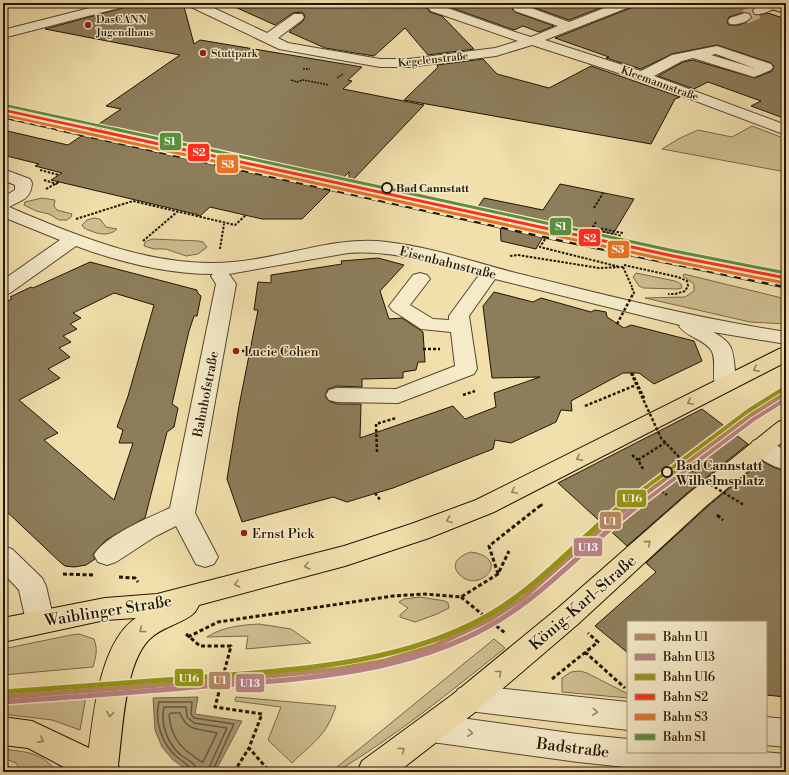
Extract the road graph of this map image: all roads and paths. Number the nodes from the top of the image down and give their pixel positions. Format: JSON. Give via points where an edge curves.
{"nodes":[{"id":1,"x":123,"y":3,"type":"edge"},
{"id":2,"x":193,"y":3,"type":"edge"},
{"id":3,"x":430,"y":3,"type":"edge"},
{"id":4,"x":628,"y":3,"type":"edge"},
{"id":5,"x":764,"y":6,"type":"tunnel mouth"},
{"id":6,"x":519,"y":8,"type":"dead end"},
{"id":7,"x":786,"y":9,"type":"edge"},
{"id":8,"x":298,"y":17,"type":"dead end"},
{"id":9,"x":569,"y":26,"type":"junction"},
{"id":10,"x":6,"y":31,"type":"edge"},
{"id":11,"x":268,"y":39,"type":"junction"},
{"id":12,"x":532,"y":41,"type":"junction"},
{"id":13,"x":694,"y":54,"type":"dead end"},
{"id":14,"x":642,"y":76,"type":"junction"},
{"id":15,"x":291,"y":80,"type":"dead end"},
{"id":16,"x":329,"y":85,"type":"dead end"},
{"id":17,"x":786,"y":130,"type":"edge"},
{"id":18,"x":35,"y":169,"type":"dead end"},
{"id":19,"x":3,"y":174,"type":"edge"},
{"id":20,"x":59,"y":175,"type":"dead end"},
{"id":21,"x":603,"y":193,"type":"dead end"},
{"id":22,"x":3,"y":204,"type":"edge"},
{"id":23,"x":594,"y":208,"type":"dead end"},
{"id":24,"x":3,"y":211,"type":"edge"},
{"id":25,"x":179,"y":211,"type":"junction"},
{"id":26,"x":246,"y":215,"type":"dead end"},
{"id":27,"x":596,"y":222,"type":"dead end"},
{"id":28,"x":224,"y":224,"type":"junction"},
{"id":29,"x":592,"y":228,"type":"junction"},
{"id":30,"x":72,"y":230,"type":"junction"},
{"id":31,"x":588,"y":234,"type":"dead end"},
{"id":32,"x":623,"y":234,"type":"dead end"},
{"id":33,"x":545,"y":239,"type":"dead end"},
{"id":34,"x":142,"y":242,"type":"dead end"},
{"id":35,"x":518,"y":255,"type":"dead end"},
{"id":36,"x":624,"y":264,"type":"junction"},
{"id":37,"x":220,"y":266,"type":"junction"},
{"id":38,"x":490,"y":272,"type":"junction"},
{"id":39,"x":420,"y":279,"type":"dead end"},
{"id":40,"x":3,"y":289,"type":"edge"},
{"id":41,"x":668,"y":294,"type":"dead end"},
{"id":42,"x":674,"y":317,"type":"junction"},
{"id":43,"x":617,"y":324,"type":"dead end"},
{"id":44,"x":461,"y":326,"type":"junction"},
{"id":45,"x":786,"y":338,"type":"edge"},
{"id":46,"x":786,"y":354,"type":"edge"},
{"id":47,"x":725,"y":384,"type":"junction"},
{"id":48,"x":636,"y":385,"type":"junction"},
{"id":49,"x":475,"y":391,"type":"dead end"},
{"id":50,"x":337,"y":395,"type":"dead end"},
{"id":51,"x":460,"y":396,"type":"dead end"},
{"id":52,"x":585,"y":406,"type":"dead end"},
{"id":53,"x":397,"y":418,"type":"dead end"},
{"id":54,"x":654,"y":420,"type":"junction"},
{"id":55,"x":786,"y":426,"type":"edge"},
{"id":56,"x":666,"y":442,"type":"junction"},
{"id":57,"x":762,"y":447,"type":"junction"},
{"id":58,"x":377,"y":452,"type":"dead end"},
{"id":59,"x":638,"y":460,"type":"dead end"},
{"id":60,"x":786,"y":462,"type":"edge"},
{"id":61,"x":375,"y":493,"type":"dead end"},
{"id":62,"x":380,"y":501,"type":"dead end"},
{"id":63,"x":545,"y":502,"type":"dead end"},
{"id":64,"x":744,"y":505,"type":"dead end"},
{"id":65,"x":182,"y":513,"type":"junction"},
{"id":66,"x":509,"y":551,"type":"dead end"},
{"id":67,"x":107,"y":554,"type":"dead end"},
{"id":68,"x":3,"y":556,"type":"edge"},
{"id":69,"x":205,"y":557,"type":"dead end"},
{"id":70,"x":498,"y":574,"type":"junction"},
{"id":71,"x":212,"y":590,"type":"junction"},
{"id":72,"x":460,"y":597,"type":"junction"},
{"id":73,"x":40,"y":621,"type":"junction"},
{"id":74,"x":3,"y":630,"type":"edge"},
{"id":75,"x":587,"y":632,"type":"dead end"},
{"id":76,"x":509,"y":636,"type":"dead end"},
{"id":77,"x":585,"y":652,"type":"junction"},
{"id":78,"x":548,"y":682,"type":"dead end"},
{"id":79,"x":627,"y":689,"type":"edge"},
{"id":80,"x":469,"y":698,"type":"junction"},
{"id":81,"x":627,"y":716,"type":"edge"},
{"id":82,"x":432,"y":728,"type":"junction"},
{"id":83,"x":3,"y":730,"type":"edge"},
{"id":84,"x":767,"y":731,"type":"edge"},
{"id":85,"x":786,"y":733,"type":"edge"},
{"id":86,"x":249,"y":748,"type":"junction"},
{"id":87,"x":627,"y":753,"type":"edge"},
{"id":88,"x":628,"y":753,"type":"edge"},
{"id":89,"x":3,"y":765,"type":"edge"},
{"id":90,"x":786,"y":769,"type":"edge"},
{"id":91,"x":103,"y":771,"type":"edge"},
{"id":92,"x":12,"y":772,"type":"edge"},
{"id":93,"x":234,"y":772,"type":"edge"},
{"id":94,"x":270,"y":772,"type":"edge"},
{"id":95,"x":373,"y":772,"type":"edge"}],
"edges":[{"from":1,"to":10,"type":"street","via":[[67,14]]},
{"from":2,"to":11,"type":"street","name":"Kegelenstraße"},
{"from":3,"to":12,"type":"street","name":"Kleemannstraße","via":[[435,8]]},
{"from":4,"to":9,"type":"street","name":"Kegelenstraße"},
{"from":5,"to":7,"type":"main road"},
{"from":6,"to":9,"type":"street"},
{"from":8,"to":11,"type":"street"},
{"from":9,"to":12,"type":"street","name":"Kegelenstraße"},
{"from":11,"to":12,"type":"street","name":"Kegelenstraße","via":[[284,46],[380,63],[409,63],[496,52]]},
{"from":12,"to":14,"type":"street","name":"Kleemannstraße"},
{"from":13,"to":14,"type":"street","via":[[677,58]]},
{"from":14,"to":17,"type":"street","name":"Kleemannstraße"},
{"from":15,"to":16,"type":"path"},
{"from":18,"to":20,"type":"path"},
{"from":19,"to":22,"type":"street","via":[[24,183],[23,192]]},
{"from":21,"to":23,"type":"path"},
{"from":24,"to":30,"type":"street"},
{"from":25,"to":28,"type":"path"},
{"from":25,"to":30,"type":"path","via":[[133,201]]},
{"from":25,"to":34,"type":"path"},
{"from":26,"to":28,"type":"path","via":[[235,225]]},
{"from":27,"to":29,"type":"path"},
{"from":28,"to":37,"type":"path"},
{"from":29,"to":31,"type":"path"},
{"from":29,"to":32,"type":"path"},
{"from":30,"to":37,"type":"street","via":[[155,263],[198,269]]},
{"from":30,"to":40,"type":"street"},
{"from":33,"to":36,"type":"path","via":[[540,247]]},
{"from":35,"to":36,"type":"path","via":[[599,268]]},
{"from":36,"to":41,"type":"path","via":[[687,281],[685,291]]},
{"from":36,"to":43,"type":"path","bridge":true,"via":[[634,294]]},
{"from":37,"to":38,"type":"street","name":"Eisenbahnstraße","via":[[232,268],[367,245],[381,245]]},
{"from":37,"to":65,"type":"street","name":"Bahnhofstraße","via":[[226,284]]},
{"from":38,"to":42,"type":"street","name":"Eisenbahnstraße"},
{"from":38,"to":44,"type":"street","via":[[459,316]]},
{"from":39,"to":44,"type":"street","via":[[399,306],[428,325]]},
{"from":42,"to":45,"type":"street","name":"Eisenbahnstraße"},
{"from":42,"to":47,"type":"street","name":"Eisenbahnstraße","via":[[716,342],[723,351]]},
{"from":44,"to":50,"type":"street","via":[[466,369],[398,396]]},
{"from":46,"to":47,"type":"main road","one_way":true},
{"from":47,"to":54,"type":"main road","one_way":true},
{"from":48,"to":52,"type":"path"},
{"from":48,"to":54,"type":"path","bridge":true,"via":[[632,373]]},
{"from":48,"to":56,"type":"path","bridge":true,"via":[[661,438]]},
{"from":49,"to":51,"type":"path"},
{"from":53,"to":58,"type":"path","via":[[376,424]]},
{"from":54,"to":71,"type":"main road","one_way":true,"via":[[485,506],[345,556]]},
{"from":55,"to":57,"type":"main road","name":"König-Karl-Straße"},
{"from":56,"to":59,"type":"path"},
{"from":56,"to":64,"type":"path","bridge":true,"via":[[698,477]]},
{"from":57,"to":60,"type":"street"},
{"from":80,"to":57,"type":"main road","name":"König-Karl-Straße","one_way":true,"via":[[568,616],[697,500]]},
{"from":61,"to":62,"type":"path"},
{"from":63,"to":70,"type":"path","via":[[489,546]]},
{"from":65,"to":67,"type":"street","via":[[146,536]]},
{"from":65,"to":69,"type":"street"},
{"from":66,"to":70,"type":"path"},
{"from":68,"to":73,"type":"street","via":[[32,586]]},
{"from":70,"to":72,"type":"path"},
{"from":71,"to":73,"type":"main road","name":"Waiblinger Straße","via":[[157,604],[105,609]]},
{"from":71,"to":91,"type":"main road","one_way":true,"via":[[140,630],[125,649],[114,688]]},
{"from":72,"to":76,"type":"path"},
{"from":72,"to":86,"type":"path","via":[[425,594],[363,600],[218,622],[188,637],[200,646],[232,646],[215,707],[262,714]]},
{"from":73,"to":74,"type":"main road","name":"Waiblinger Straße"},
{"from":75,"to":77,"type":"path","via":[[598,642]]},
{"from":77,"to":78,"type":"path"},
{"from":77,"to":79,"type":"path"},
{"from":80,"to":81,"type":"street","one_way":true},
{"from":80,"to":82,"type":"main road","name":"König-Karl-Straße"},
{"from":82,"to":87,"type":"street","name":"Badstraße","one_way":true},
{"from":95,"to":82,"type":"main road","name":"König-Karl-Straße","one_way":true},
{"from":83,"to":91,"type":"main road","one_way":true,"via":[[32,735]]},
{"from":84,"to":85,"type":"street"},
{"from":86,"to":93,"type":"path"},
{"from":86,"to":94,"type":"path"},
{"from":88,"to":90,"type":"street","name":"Badstraße","one_way":true},
{"from":89,"to":92,"type":"path","via":[[6,764]]}]}
